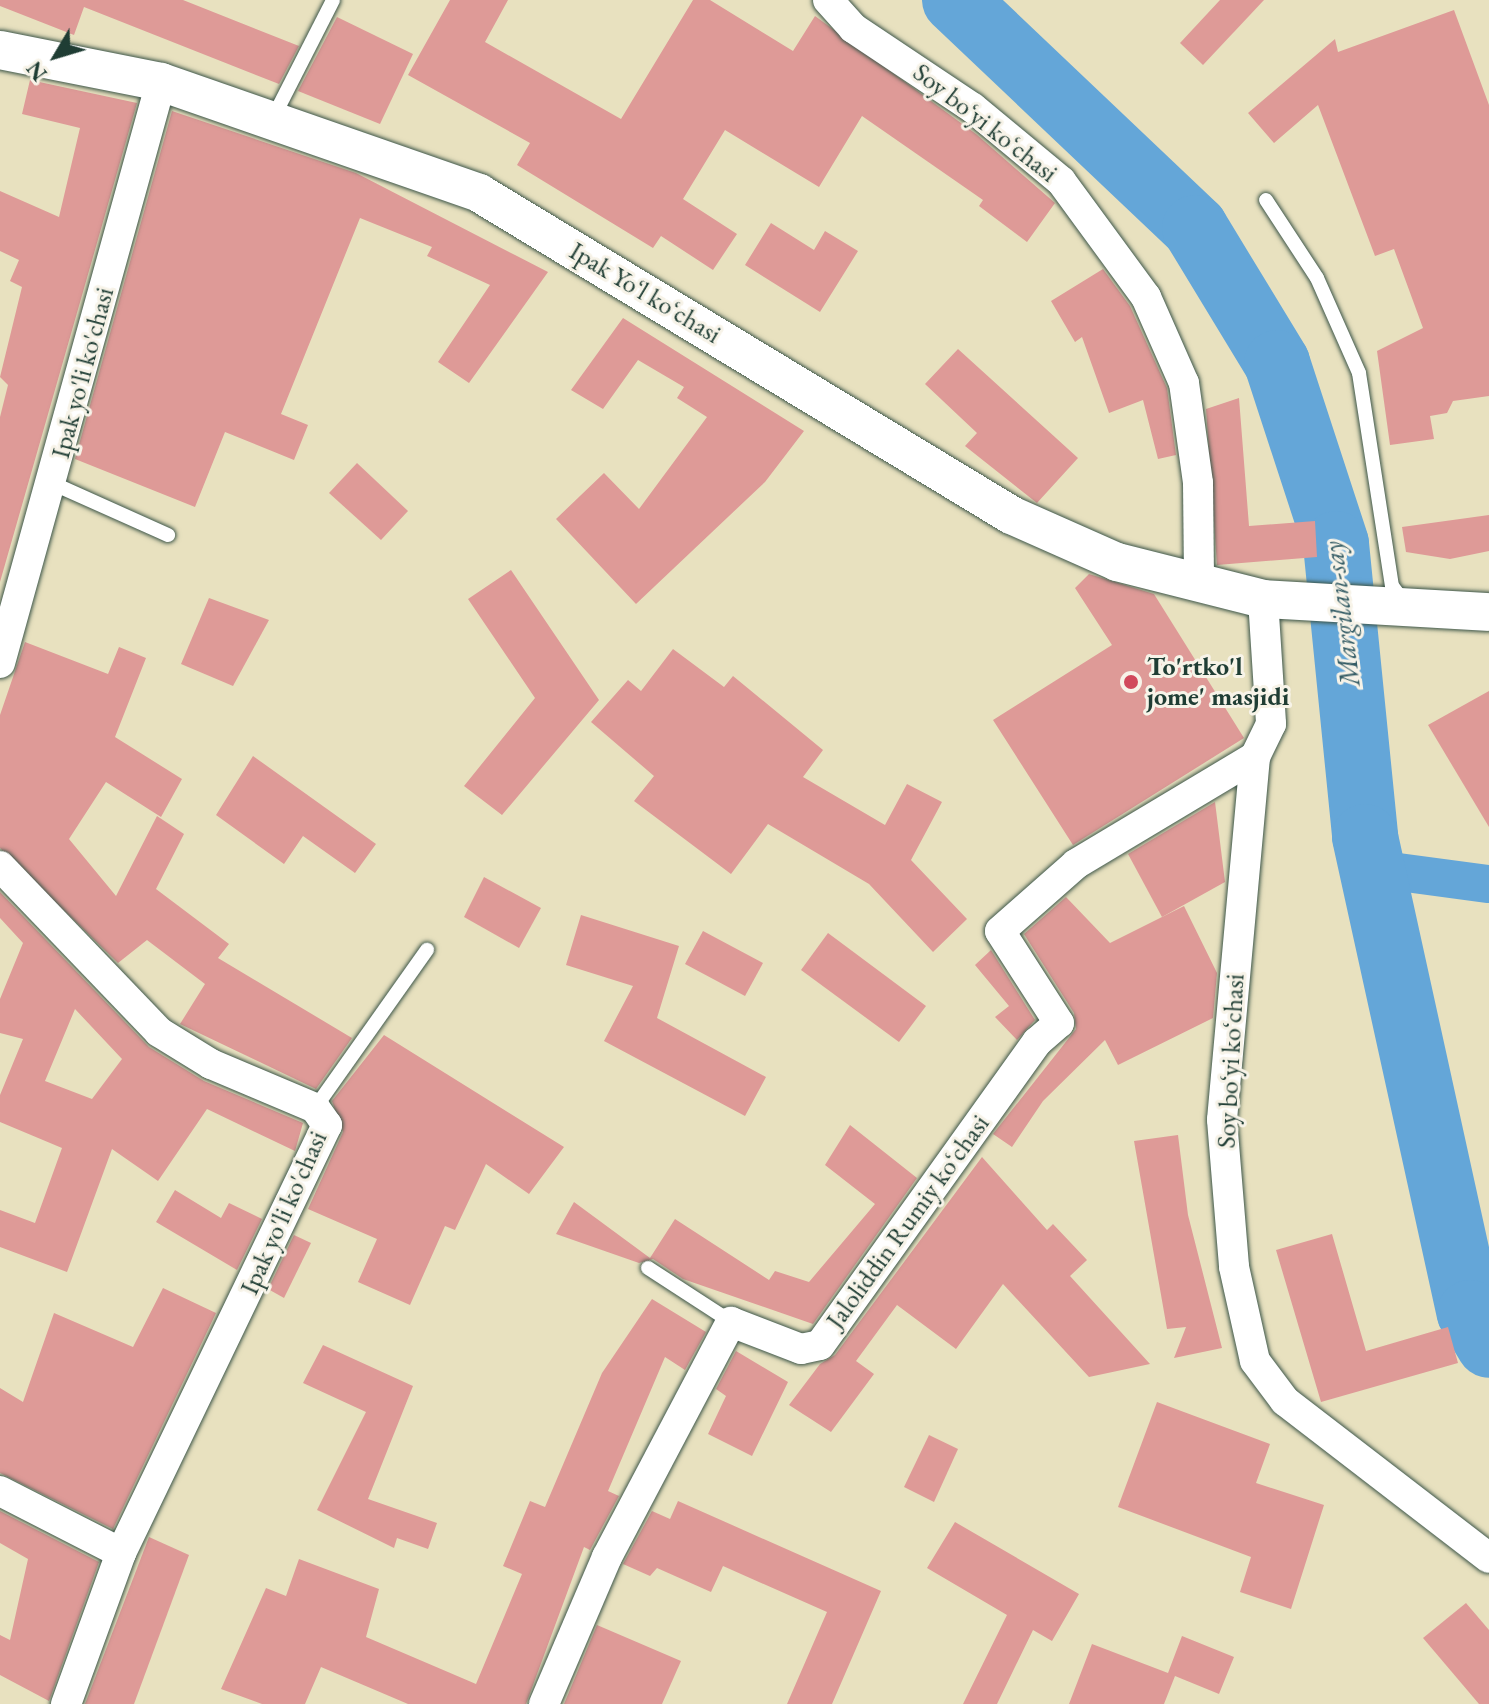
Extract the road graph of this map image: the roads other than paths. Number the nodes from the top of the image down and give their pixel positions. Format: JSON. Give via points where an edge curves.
{"nodes":[{"id":1,"x":333,"y":0,"type":"edge"},
{"id":2,"x":828,"y":0,"type":"edge"},
{"id":3,"x":0,"y":50,"type":"edge"},
{"id":4,"x":161,"y":82,"type":"junction"},
{"id":5,"x":271,"y":121,"type":"junction"},
{"id":6,"x":1266,"y":200,"type":"dead end"},
{"id":7,"x":54,"y":484,"type":"junction"},
{"id":8,"x":168,"y":535,"type":"dead end"},
{"id":9,"x":1199,"y":586,"type":"junction"},
{"id":10,"x":1263,"y":599,"type":"junction"},
{"id":11,"x":1414,"y":611,"type":"junction"},
{"id":12,"x":1489,"y":612,"type":"edge"},
{"id":13,"x":0,"y":663,"type":"edge"},
{"id":14,"x":1255,"y":757,"type":"junction"},
{"id":15,"x":0,"y":866,"type":"edge"},
{"id":16,"x":427,"y":950,"type":"dead end"},
{"id":17,"x":315,"y":1108,"type":"junction"},
{"id":18,"x":648,"y":1268,"type":"dead end"},
{"id":19,"x":731,"y":1322,"type":"junction"},
{"id":20,"x":0,"y":1491,"type":"edge"},
{"id":21,"x":121,"y":1553,"type":"junction"},
{"id":22,"x":1489,"y":1558,"type":"edge"},
{"id":23,"x":66,"y":1704,"type":"edge"},
{"id":24,"x":544,"y":1704,"type":"edge"}],
"edges":[{"from":1,"to":5,"type":"lane"},
{"from":2,"to":9,"type":"street","name":"Soy boʻyi koʻchasi","via":[[853,28],[973,108],[1061,181],[1146,297],[1184,383],[1198,483]]},
{"from":3,"to":4,"type":"street","name":"Ipak Yoʻl koʻchasi"},
{"from":4,"to":5,"type":"street","name":"Ipak Yoʻl koʻchasi"},
{"from":4,"to":7,"type":"street","name":"Ipak yo'li ko'chasi"},
{"from":5,"to":9,"type":"street","name":"Ipak Yoʻl koʻchasi","via":[[479,193],[1011,515],[1117,562]]},
{"from":6,"to":11,"type":"lane","via":[[1317,278],[1359,373],[1392,586]]},
{"from":7,"to":8,"type":"lane"},
{"from":7,"to":13,"type":"street","name":"Ipak yo'li ko'chasi"},
{"from":9,"to":10,"type":"street","name":"Ipak Yoʻl koʻchasi"},
{"from":10,"to":11,"type":"street","name":"Ipak Yoʻl koʻchasi"},
{"from":10,"to":14,"type":"street","name":"Soy boʻyi koʻchasi","via":[[1271,724]]},
{"from":11,"to":12,"type":"street","name":"Ipak Yoʻl koʻchasi"},
{"from":14,"to":19,"type":"street","name":"Jaloliddin Rumiy koʻchasi","via":[[1076,864],[1000,931],[1059,1023],[1037,1042],[820,1345],[801,1349]]},
{"from":14,"to":22,"type":"street","name":"Soy boʻyi koʻchasi","via":[[1222,1120],[1234,1267],[1255,1361],[1285,1401]]},
{"from":15,"to":17,"type":"street","name":"Ipak yo'li ko'chasi","via":[[159,1032],[211,1064]]},
{"from":16,"to":17,"type":"lane"},
{"from":17,"to":21,"type":"street","name":"Ipak yo'li ko'chasi","via":[[327,1125],[318,1149]]},
{"from":18,"to":19,"type":"lane"},
{"from":19,"to":24,"type":"street","via":[[607,1557]]},
{"from":20,"to":21,"type":"street"},
{"from":21,"to":23,"type":"street"}]}
